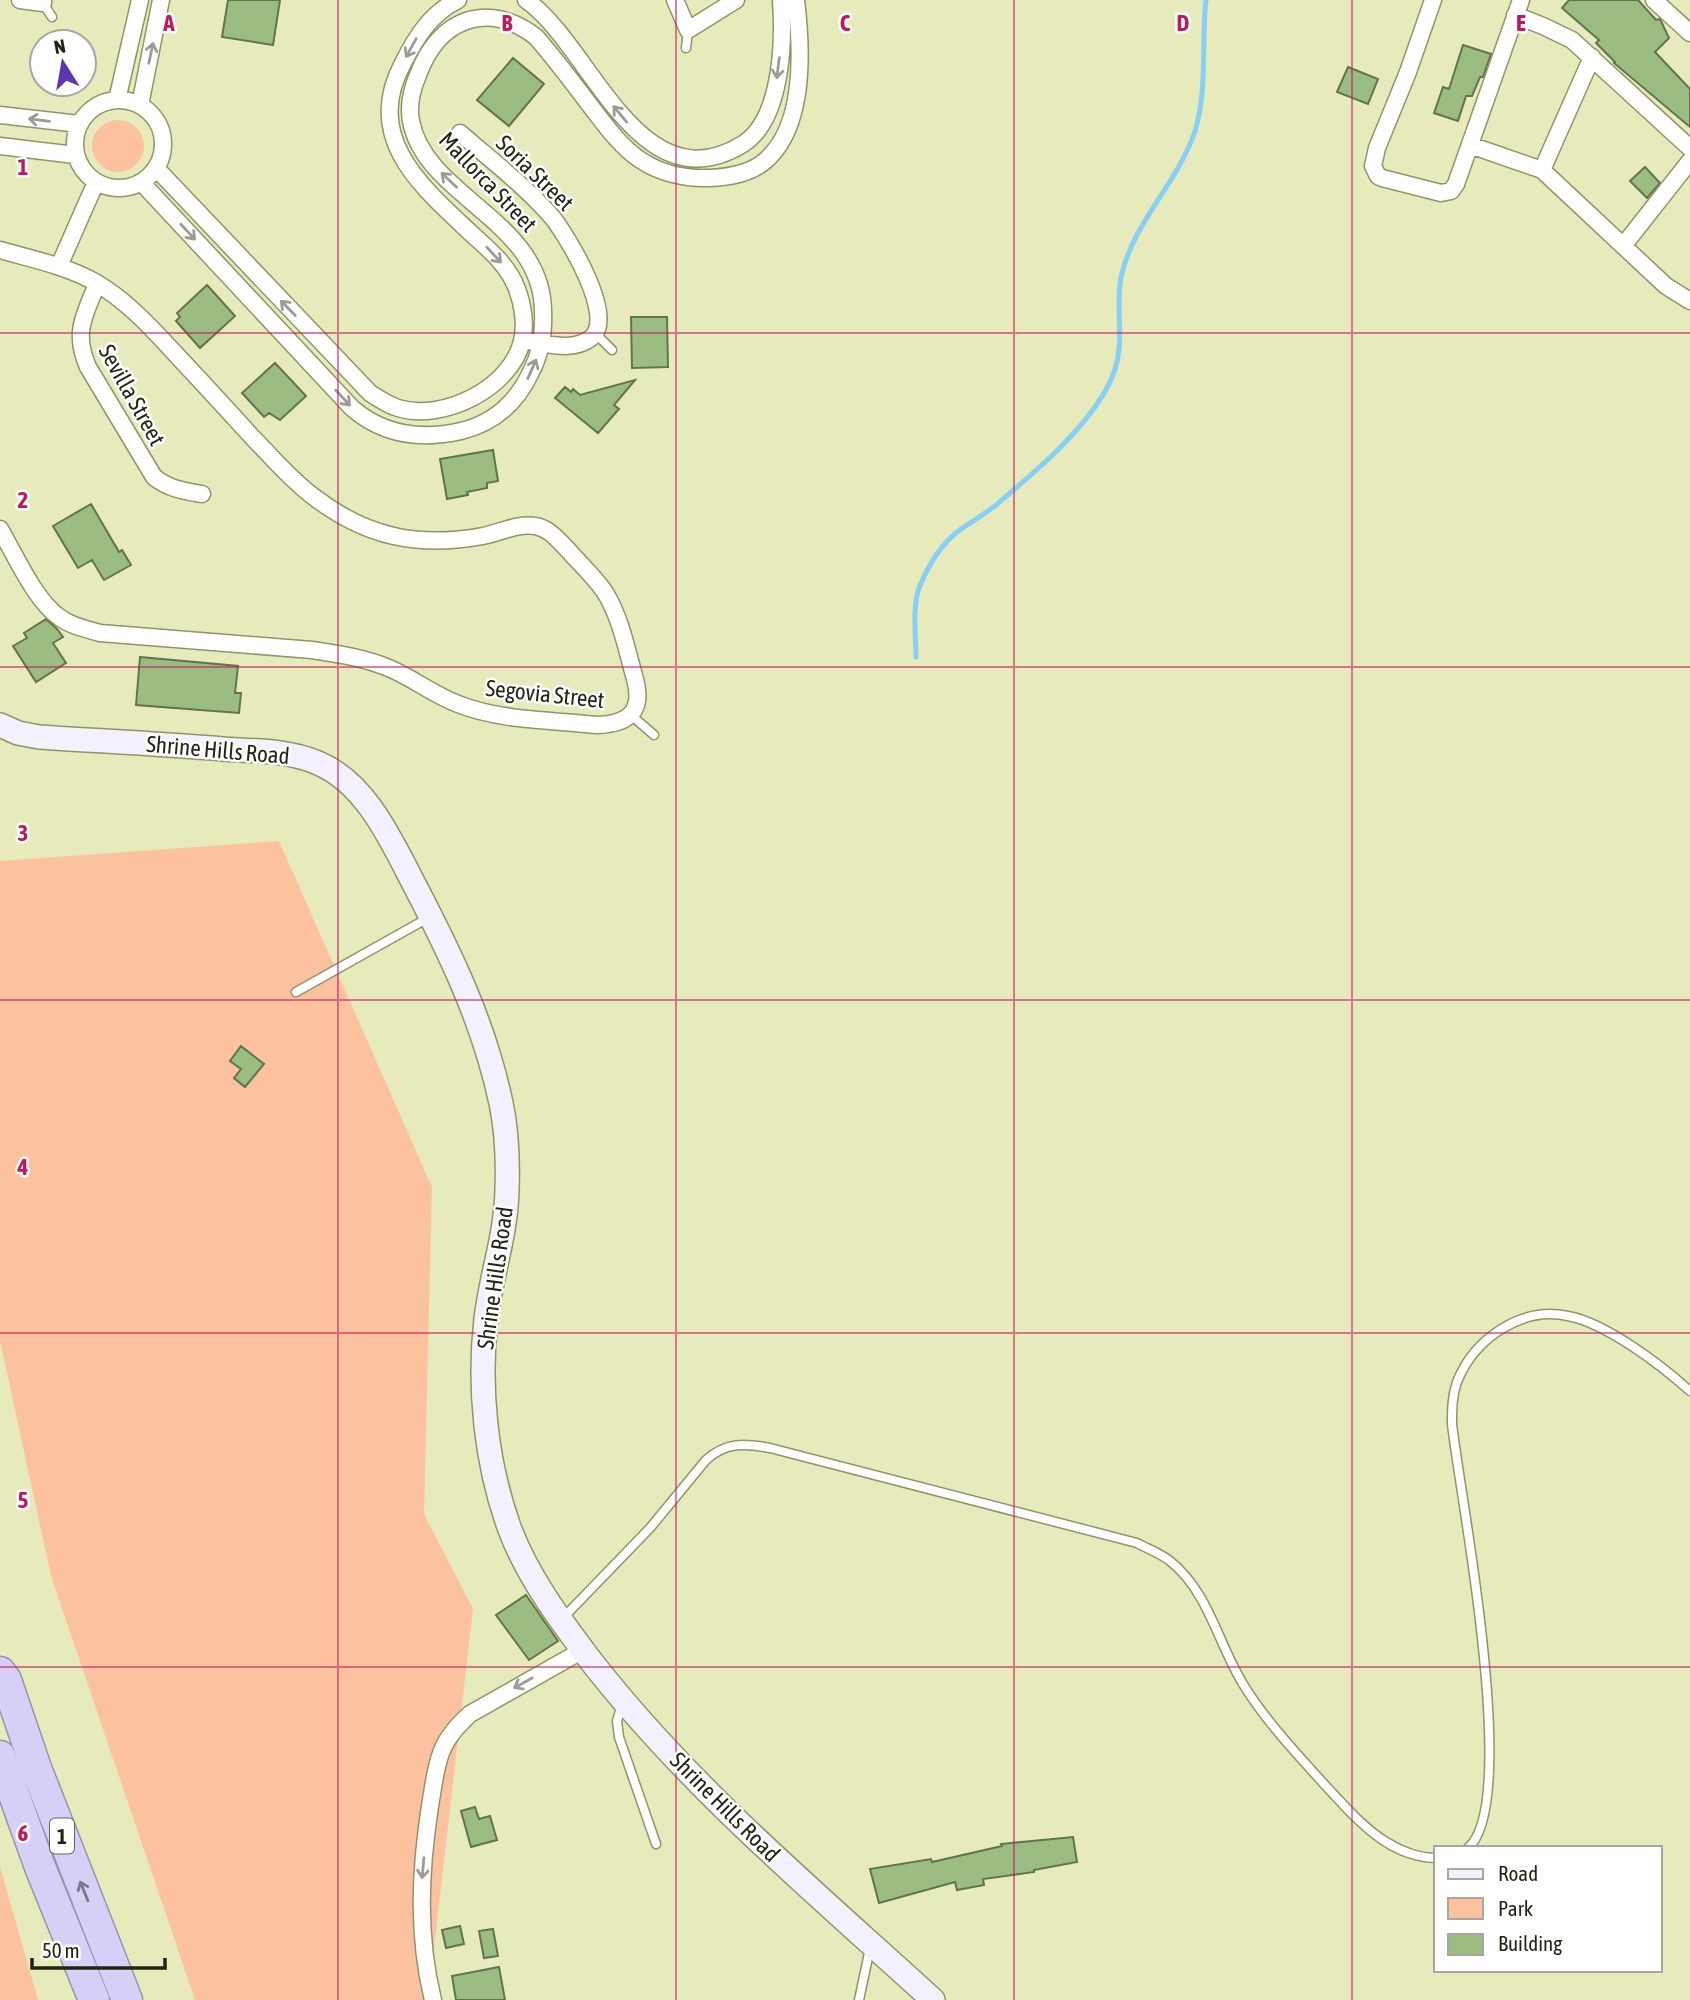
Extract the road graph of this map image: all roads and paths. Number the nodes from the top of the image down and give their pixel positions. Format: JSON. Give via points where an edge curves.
{"nodes":[{"id":1,"x":20,"y":0,"type":"edge"},
{"id":2,"x":139,"y":0,"type":"edge"},
{"id":3,"x":161,"y":0,"type":"edge"},
{"id":4,"x":458,"y":0,"type":"edge"},
{"id":5,"x":526,"y":0,"type":"edge"},
{"id":6,"x":675,"y":0,"type":"edge"},
{"id":7,"x":736,"y":0,"type":"edge"},
{"id":8,"x":781,"y":0,"type":"edge"},
{"id":9,"x":796,"y":0,"type":"edge"},
{"id":10,"x":1433,"y":0,"type":"edge"},
{"id":11,"x":1654,"y":0,"type":"edge"},
{"id":12,"x":43,"y":1,"type":"edge"},
{"id":13,"x":1518,"y":8,"type":"edge"},
{"id":14,"x":52,"y":17,"type":"dead end"},
{"id":15,"x":688,"y":30,"type":"junction"},
{"id":16,"x":1690,"y":33,"type":"edge"},
{"id":17,"x":686,"y":48,"type":"dead end"},
{"id":18,"x":1592,"y":57,"type":"junction"},
{"id":19,"x":117,"y":100,"type":"junction"},
{"id":20,"x":140,"y":105,"type":"junction"},
{"id":21,"x":0,"y":115,"type":"edge"},
{"id":22,"x":79,"y":124,"type":"junction"},
{"id":23,"x":460,"y":134,"type":"dead end"},
{"id":24,"x":1470,"y":145,"type":"junction"},
{"id":25,"x":0,"y":146,"type":"edge"},
{"id":26,"x":1690,"y":148,"type":"edge"},
{"id":27,"x":735,"y":149,"type":"junction"},
{"id":28,"x":75,"y":155,"type":"junction"},
{"id":29,"x":1690,"y":161,"type":"edge"},
{"id":30,"x":156,"y":168,"type":"junction"},
{"id":31,"x":1542,"y":170,"type":"junction"},
{"id":32,"x":746,"y":172,"type":"junction"},
{"id":33,"x":141,"y":182,"type":"junction"},
{"id":34,"x":96,"y":183,"type":"junction"},
{"id":35,"x":1623,"y":246,"type":"junction"},
{"id":36,"x":0,"y":250,"type":"edge"},
{"id":37,"x":60,"y":266,"type":"junction"},
{"id":38,"x":97,"y":284,"type":"junction"},
{"id":39,"x":1690,"y":301,"type":"edge"},
{"id":40,"x":596,"y":334,"type":"junction"},
{"id":41,"x":318,"y":340,"type":"junction"},
{"id":42,"x":522,"y":341,"type":"junction"},
{"id":43,"x":541,"y":343,"type":"junction"},
{"id":44,"x":612,"y":350,"type":"dead end"},
{"id":45,"x":303,"y":355,"type":"junction"},
{"id":46,"x":202,"y":494,"type":"dead end"},
{"id":47,"x":0,"y":529,"type":"edge"},
{"id":48,"x":632,"y":715,"type":"junction"},
{"id":49,"x":0,"y":725,"type":"edge"},
{"id":50,"x":654,"y":735,"type":"dead end"},
{"id":51,"x":431,"y":916,"type":"junction"},
{"id":52,"x":296,"y":992,"type":"dead end"},
{"id":53,"x":1690,"y":1391,"type":"edge"},
{"id":54,"x":561,"y":1621,"type":"junction"},
{"id":55,"x":583,"y":1650,"type":"junction"},
{"id":56,"x":0,"y":1672,"type":"edge"},
{"id":57,"x":624,"y":1701,"type":"junction"},
{"id":58,"x":0,"y":1756,"type":"edge"},
{"id":59,"x":656,"y":1844,"type":"dead end"},
{"id":60,"x":1469,"y":1846,"type":"edge"},
{"id":61,"x":1434,"y":1858,"type":"edge"},
{"id":62,"x":871,"y":1946,"type":"junction"},
{"id":63,"x":94,"y":2000,"type":"edge"},
{"id":64,"x":127,"y":2000,"type":"edge"},
{"id":65,"x":433,"y":2000,"type":"edge"},
{"id":66,"x":859,"y":2000,"type":"edge"},
{"id":67,"x":933,"y":2000,"type":"edge"}],
"edges":[{"from":1,"to":12,"type":"street"},
{"from":2,"to":19,"type":"street"},
{"from":20,"to":3,"type":"street","one_way":true},
{"from":4,"to":42,"type":"street","name":"Mallorca Street","one_way":true,"via":[[433,17],[400,67],[389,101],[391,132],[418,183],[508,271],[522,307]]},
{"from":27,"to":5,"type":"street","one_way":true,"via":[[717,156],[682,157],[652,144],[611,103],[554,24]]},
{"from":6,"to":15,"type":"street"},
{"from":7,"to":15,"type":"street"},
{"from":8,"to":27,"type":"street","one_way":true,"via":[[782,35],[770,111],[761,127]]},
{"from":9,"to":32,"type":"street","name":"Mallorca Street","via":[[800,44],[793,111],[777,148]]},
{"from":10,"to":24,"type":"street","via":[[1373,166],[1382,178],[1451,191]]},
{"from":11,"to":16,"type":"street"},
{"from":12,"to":14,"type":"lane"},
{"from":13,"to":18,"type":"street"},
{"from":13,"to":24,"type":"street"},
{"from":15,"to":17,"type":"lane"},
{"from":18,"to":26,"type":"street"},
{"from":18,"to":31,"type":"street"},
{"from":19,"to":20,"type":"street"},
{"from":19,"to":22,"type":"street","via":[[95,107]]},
{"from":20,"to":30,"type":"street","via":[[155,119],[163,138]]},
{"from":22,"to":21,"type":"street","one_way":true},
{"from":22,"to":28,"type":"street"},
{"from":23,"to":40,"type":"street","name":"Soria Street","via":[[532,197],[565,236],[595,300]]},
{"from":24,"to":31,"type":"street"},
{"from":25,"to":28,"type":"street"},
{"from":27,"to":32,"type":"street"},
{"from":28,"to":34,"type":"street"},
{"from":29,"to":35,"type":"street"},
{"from":30,"to":33,"type":"street"},
{"from":41,"to":30,"type":"street","name":"Mallorca Street","one_way":true},
{"from":31,"to":35,"type":"street"},
{"from":43,"to":32,"type":"street","name":"Mallorca Street","one_way":true,"via":[[543,302],[527,256],[426,157],[411,121],[410,101],[421,66],[449,29],[477,15],[510,19],[523,26],[624,146],[657,169],[702,178]]},
{"from":33,"to":34,"type":"street","via":[[127,188]]},
{"from":33,"to":45,"type":"street","name":"Mallorca Street","one_way":true},
{"from":34,"to":37,"type":"street"},
{"from":35,"to":39,"type":"street","via":[[1666,286]]},
{"from":36,"to":37,"type":"street","name":"Segovia Street"},
{"from":37,"to":38,"type":"street","name":"Segovia Street"},
{"from":38,"to":46,"type":"street","name":"Sevilla Street","via":[[79,337],[88,368],[154,477],[177,490]]},
{"from":38,"to":48,"type":"street","name":"Segovia Street","via":[[148,324],[286,472],[341,516],[398,539],[460,540],[524,525],[546,529],[598,584],[613,608],[636,685],[637,706]]},
{"from":40,"to":43,"type":"street","via":[[575,345]]},
{"from":40,"to":44,"type":"lane"},
{"from":41,"to":42,"type":"street","name":"Mallorca Street","via":[[370,393],[400,409],[419,410],[460,404],[478,394],[505,372]]},
{"from":41,"to":45,"type":"street"},
{"from":42,"to":43,"type":"street"},
{"from":45,"to":43,"type":"street","name":"Mallorca Street","one_way":true,"via":[[368,421],[387,430],[448,434],[504,411],[526,382]]},
{"from":47,"to":48,"type":"street","name":"Segovia Street","via":[[45,604],[76,626],[100,633],[312,650],[368,660],[478,711],[597,725],[621,722]]},
{"from":48,"to":50,"type":"lane"},
{"from":49,"to":51,"type":"street","name":"Shrine Hills Road","via":[[39,737],[279,753],[316,762],[333,770],[367,804]]},
{"from":51,"to":52,"type":"lane"},
{"from":51,"to":54,"type":"street","name":"Shrine Hills Road","via":[[471,1003],[505,1129],[505,1224],[484,1347],[493,1471],[511,1534]]},
{"from":53,"to":60,"type":"lane","via":[[1612,1333],[1567,1315],[1526,1317],[1505,1327],[1488,1338],[1465,1366],[1452,1404],[1452,1424],[1484,1641],[1488,1769],[1485,1816]]},
{"from":54,"to":55,"type":"street","name":"Shrine Hills Road"},
{"from":54,"to":61,"type":"lane","via":[[650,1528],[706,1460],[716,1451],[740,1444],[1136,1544],[1168,1559],[1193,1586],[1255,1704],[1343,1805],[1387,1843],[1407,1853]]},
{"from":55,"to":57,"type":"street","name":"Shrine Hills Road"},
{"from":55,"to":65,"type":"street","one_way":true,"via":[[470,1714],[456,1727],[440,1755],[421,1889]]},
{"from":64,"to":56,"type":"highway","number":"1","one_way":true},
{"from":57,"to":59,"type":"lane","via":[[617,1729]]},
{"from":57,"to":62,"type":"street","name":"Shrine Hills Road","via":[[707,1790]]},
{"from":58,"to":63,"type":"highway","number":"1"},
{"from":62,"to":66,"type":"lane"},
{"from":62,"to":67,"type":"street","name":"Shrine Hills Road"}]}
